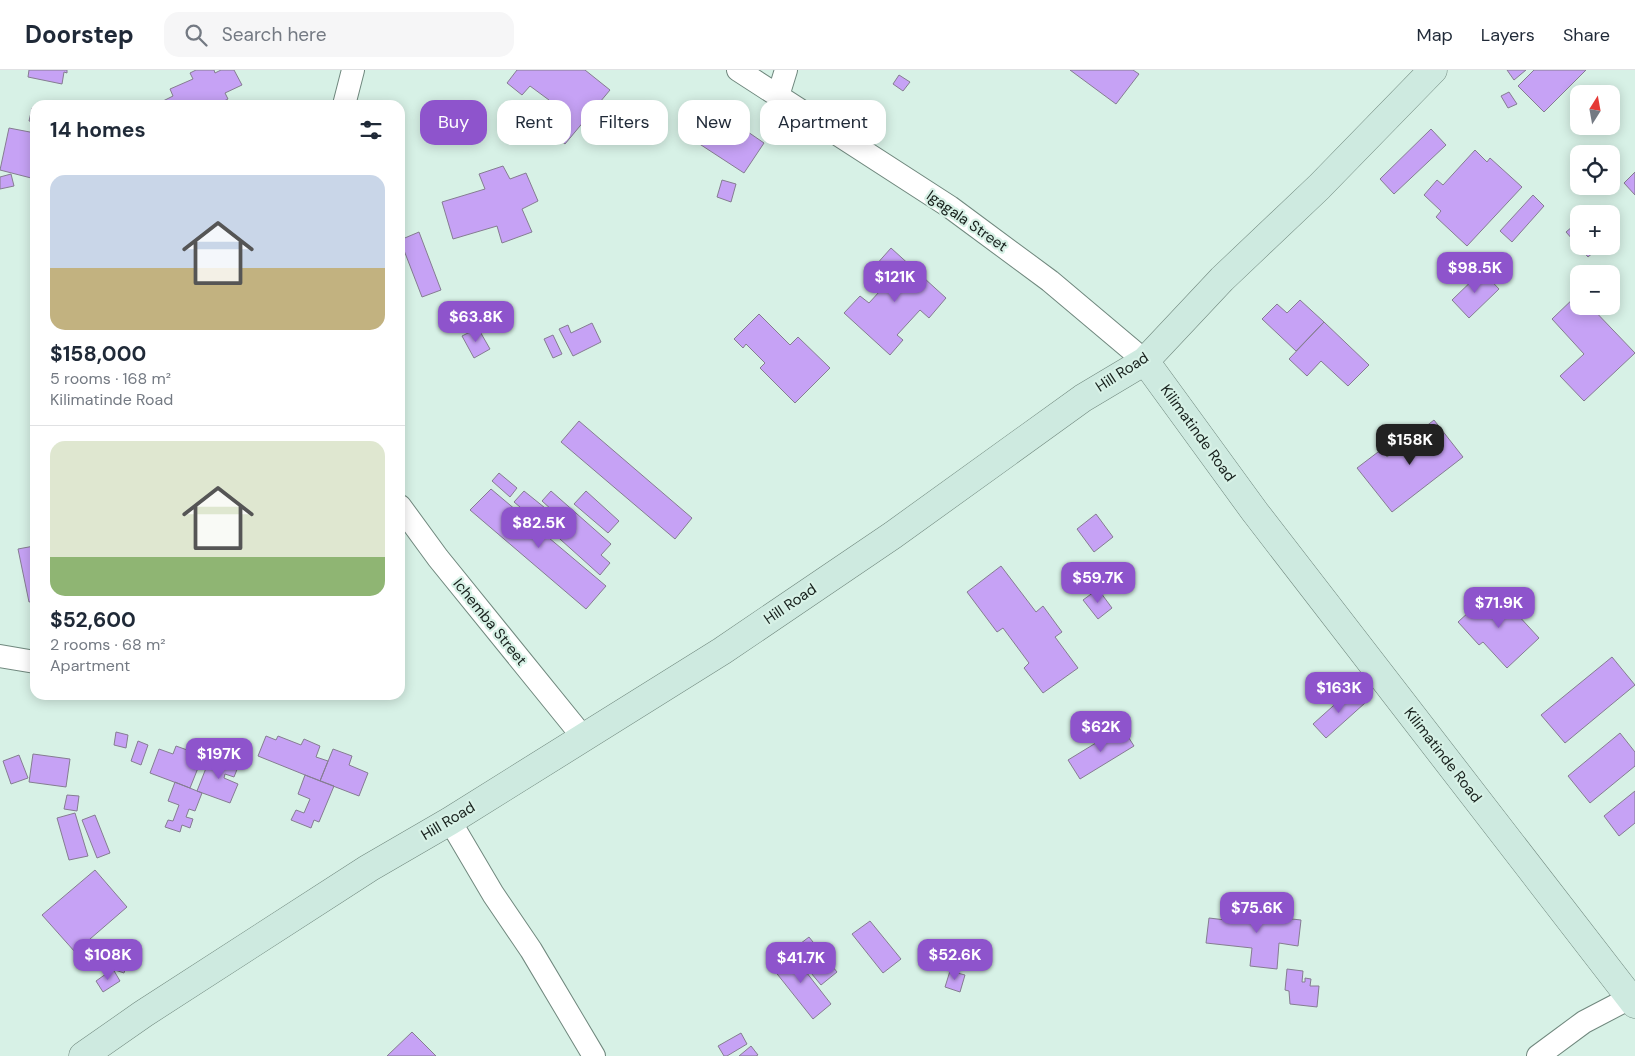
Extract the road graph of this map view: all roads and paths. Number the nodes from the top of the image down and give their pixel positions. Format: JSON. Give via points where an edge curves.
{"nodes":[{"id":1,"x":353,"y":70,"type":"edge"},
{"id":2,"x":738,"y":70,"type":"edge"},
{"id":3,"x":786,"y":70,"type":"edge"},
{"id":4,"x":1433,"y":70,"type":"edge"},
{"id":5,"x":778,"y":96,"type":"junction"},
{"id":6,"x":345,"y":100,"type":"edge"},
{"id":7,"x":1145,"y":361,"type":"junction"},
{"id":8,"x":405,"y":513,"type":"edge"},
{"id":9,"x":0,"y":656,"type":"edge"},
{"id":10,"x":30,"y":661,"type":"edge"},
{"id":11,"x":583,"y":737,"type":"junction"},
{"id":12,"x":450,"y":821,"type":"junction"},
{"id":13,"x":1633,"y":1001,"type":"edge"},
{"id":14,"x":83,"y":1056,"type":"edge"},
{"id":15,"x":594,"y":1056,"type":"edge"},
{"id":16,"x":1538,"y":1056,"type":"edge"}],
"edges":[{"from":1,"to":6,"type":"street"},
{"from":2,"to":5,"type":"street","name":"Igagala Street"},
{"from":3,"to":5,"type":"street"},
{"from":4,"to":7,"type":"main road","name":"Hill Road","via":[[1320,187],[1222,279]]},
{"from":5,"to":7,"type":"street","name":"Igagala Street","via":[[950,207],[1050,281]]},
{"from":7,"to":11,"type":"main road","name":"Hill Road","via":[[1082,398],[893,535],[722,651]]},
{"from":7,"to":13,"type":"main road","name":"Kilimatinde Road","via":[[1255,512]]},
{"from":8,"to":11,"type":"street","name":"Ichemba Street"},
{"from":9,"to":10,"type":"street"},
{"from":11,"to":12,"type":"main road","name":"Hill Road"},
{"from":12,"to":14,"type":"main road","name":"Hill Road","via":[[369,868]]},
{"from":12,"to":15,"type":"street"},
{"from":13,"to":16,"type":"street","via":[[1584,1022]]}]}
